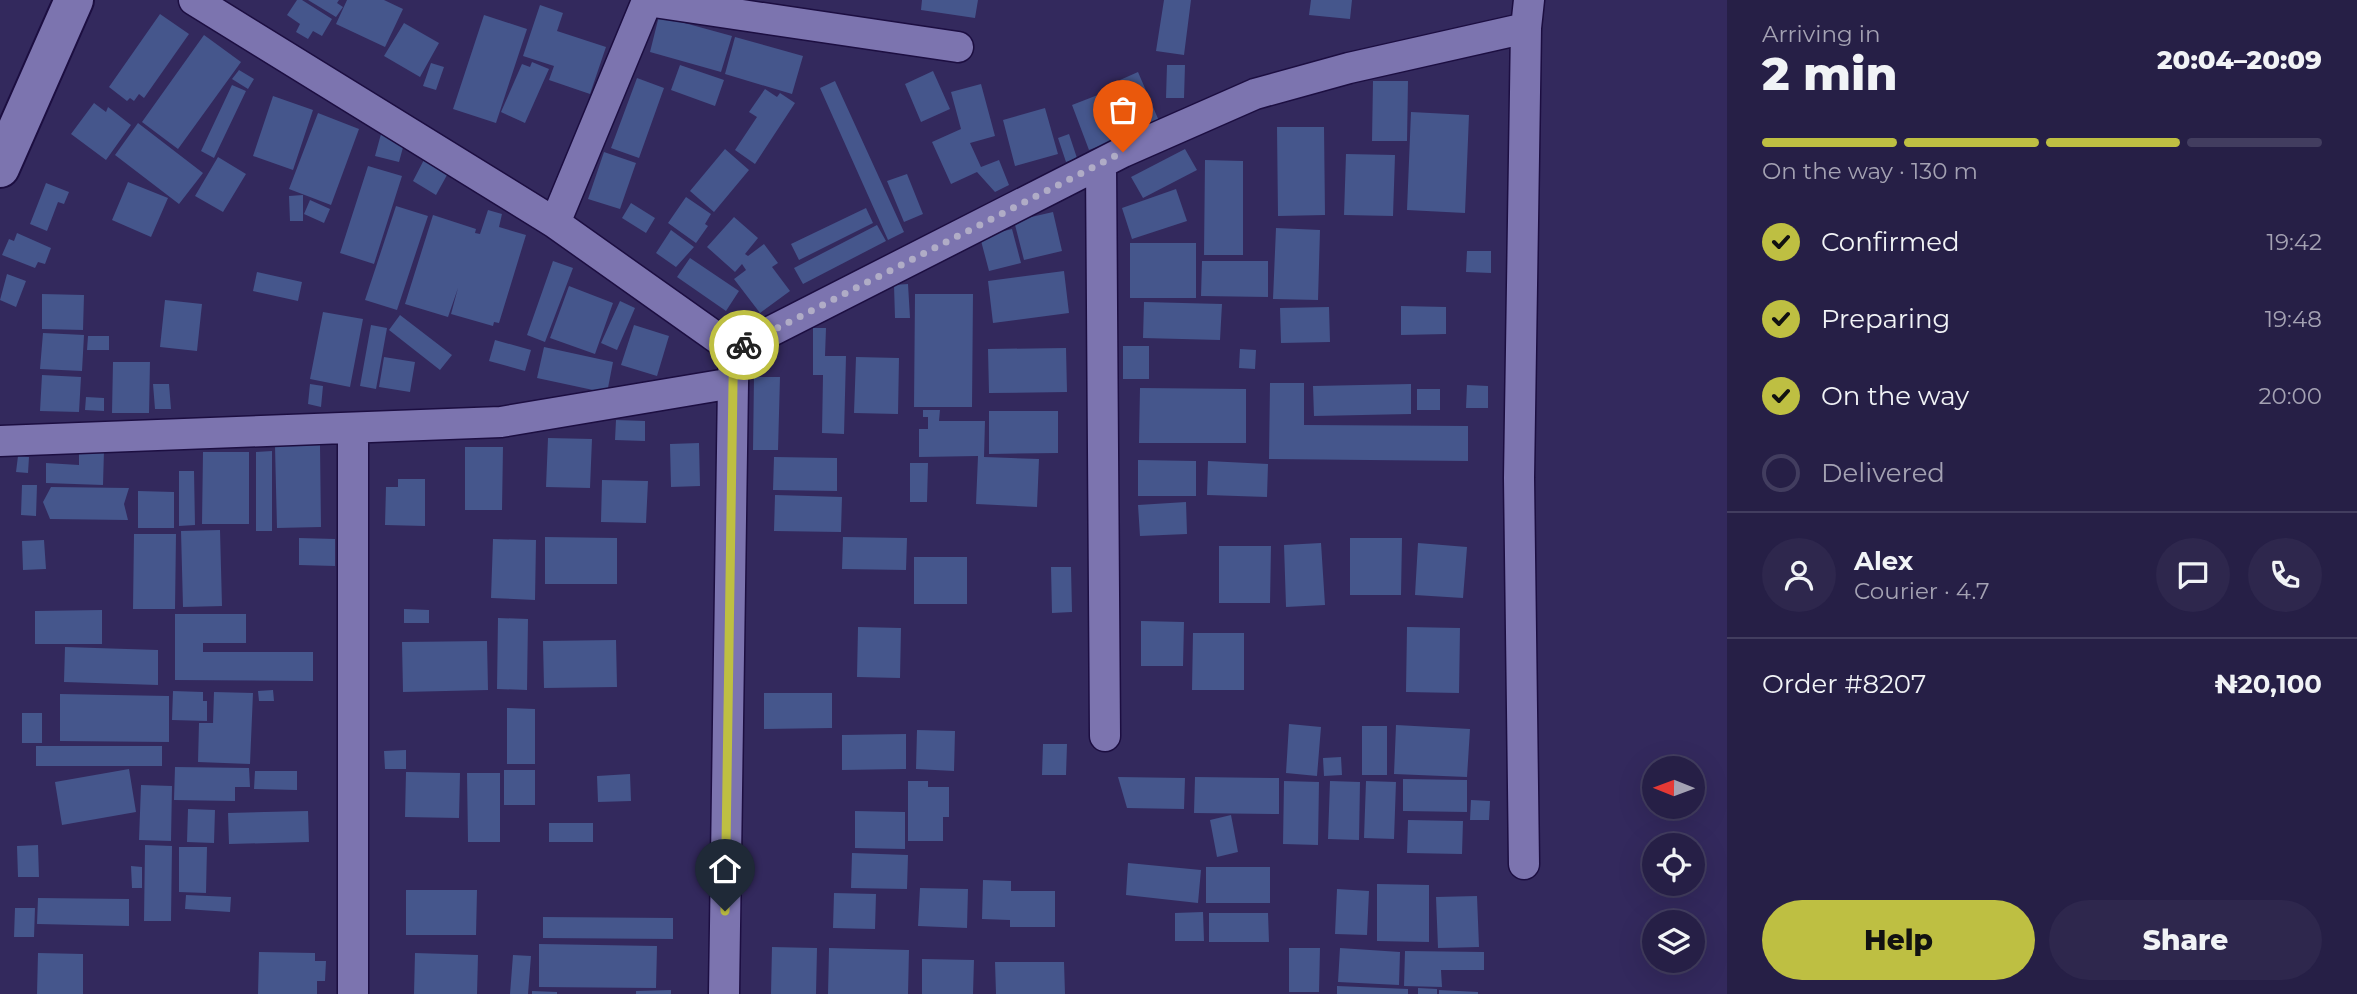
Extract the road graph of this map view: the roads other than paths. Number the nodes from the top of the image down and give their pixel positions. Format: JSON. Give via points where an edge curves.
{"nodes":[{"id":1,"x":74,"y":0,"type":"edge"},
{"id":2,"x":194,"y":0,"type":"edge"},
{"id":3,"x":1527,"y":14,"type":"edge"},
{"id":4,"x":958,"y":47,"type":"dead end"},
{"id":5,"x":2,"y":159,"type":"edge"},
{"id":6,"x":1101,"y":164,"type":"junction"},
{"id":7,"x":555,"y":223,"type":"junction"},
{"id":8,"x":734,"y":350,"type":"junction"},
{"id":9,"x":733,"y":383,"type":"junction"},
{"id":10,"x":353,"y":428,"type":"junction"},
{"id":11,"x":0,"y":441,"type":"edge"},
{"id":12,"x":1105,"y":736,"type":"dead end"},
{"id":13,"x":1524,"y":864,"type":"dead end"},
{"id":14,"x":353,"y":994,"type":"edge"},
{"id":15,"x":724,"y":994,"type":"edge"}],
"edges":[{"from":1,"to":5,"type":"street"},
{"from":2,"to":7,"type":"street"},
{"from":3,"to":6,"type":"street","via":[[1255,94]]},
{"from":3,"to":13,"type":"street","via":[[1519,478]]},
{"from":4,"to":7,"type":"street","via":[[647,1]]},
{"from":6,"to":8,"type":"street"},
{"from":6,"to":12,"type":"street"},
{"from":7,"to":8,"type":"street"},
{"from":8,"to":9,"type":"street"},
{"from":9,"to":10,"type":"street","via":[[501,422]]},
{"from":9,"to":15,"type":"street"},
{"from":10,"to":11,"type":"street"},
{"from":10,"to":14,"type":"street"}]}
